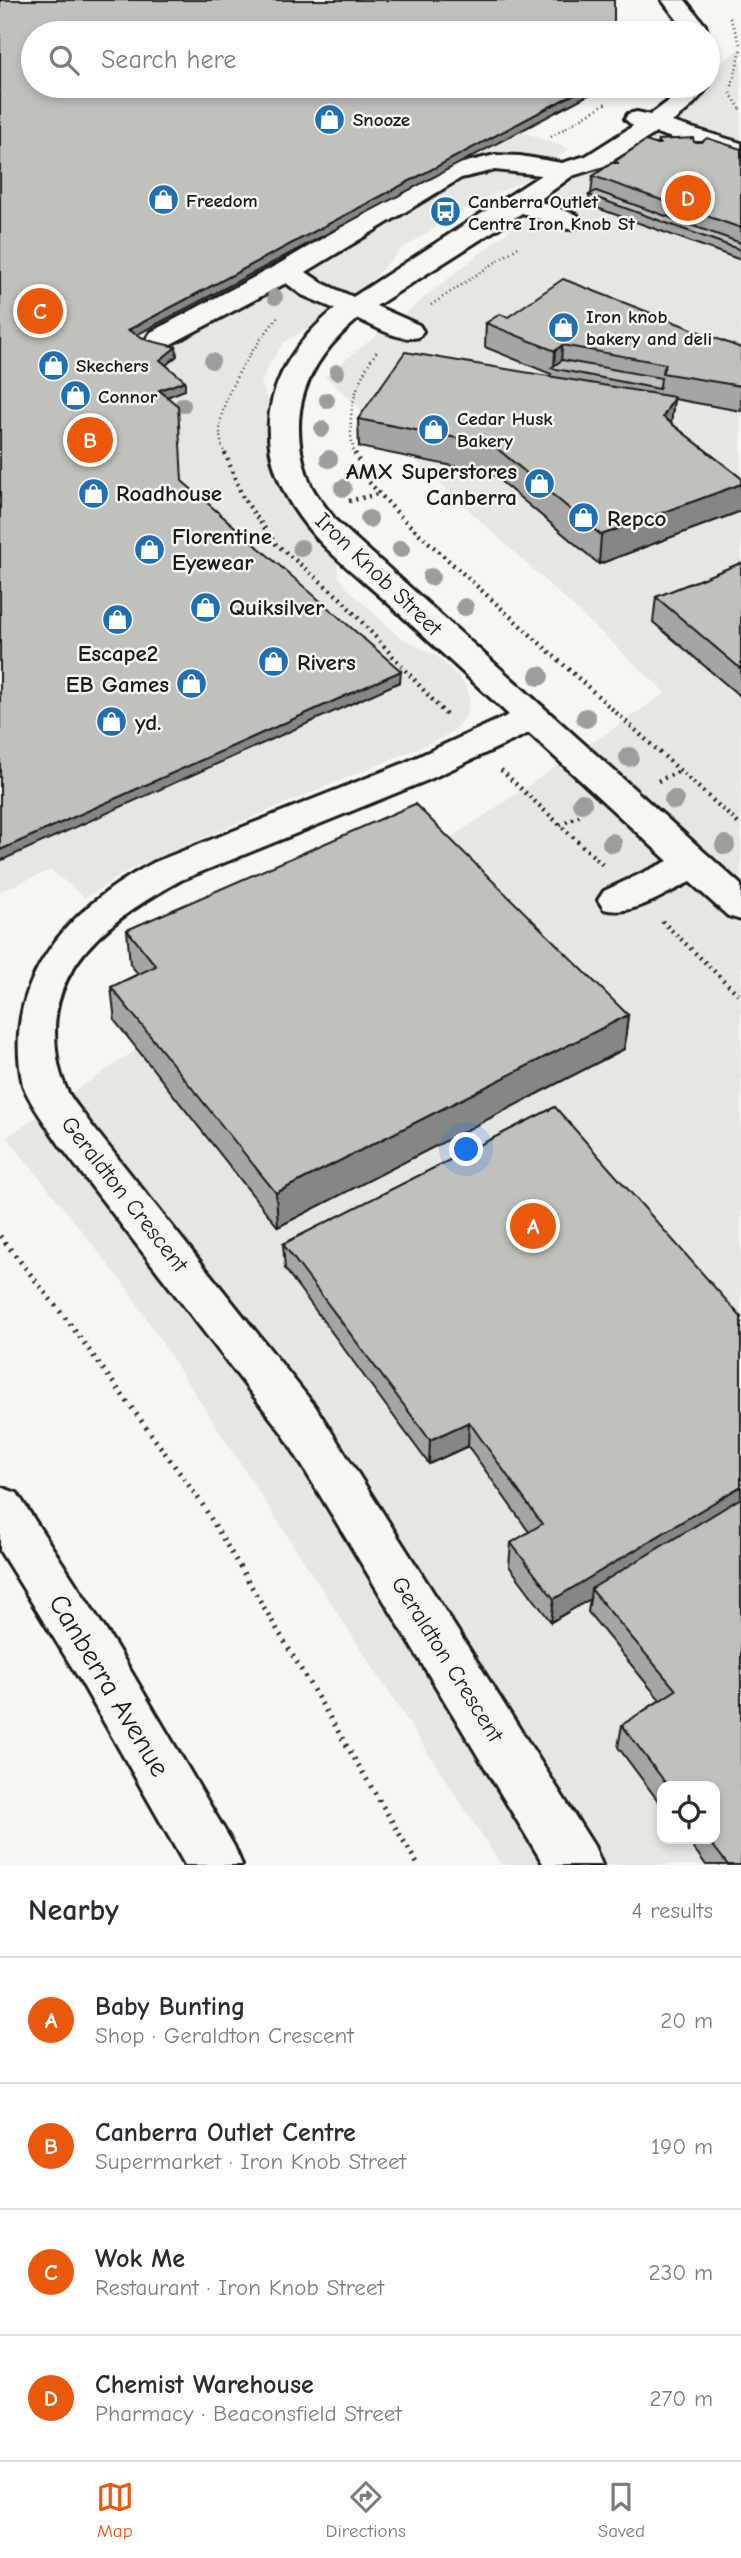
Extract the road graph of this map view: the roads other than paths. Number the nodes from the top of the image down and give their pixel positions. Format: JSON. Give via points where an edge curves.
{"nodes":[{"id":1,"x":673,"y":0,"type":"edge"},
{"id":2,"x":690,"y":21,"type":"edge"},
{"id":3,"x":667,"y":98,"type":"edge"},
{"id":4,"x":648,"y":106,"type":"edge"},
{"id":5,"x":741,"y":141,"type":"edge"},
{"id":6,"x":741,"y":151,"type":"edge"},
{"id":7,"x":563,"y":171,"type":"junction"},
{"id":8,"x":519,"y":203,"type":"junction"},
{"id":9,"x":565,"y":220,"type":"road end"},
{"id":10,"x":287,"y":271,"type":"junction"},
{"id":11,"x":353,"y":309,"type":"junction"},
{"id":12,"x":405,"y":329,"type":"road end"},
{"id":13,"x":161,"y":338,"type":"dead end"},
{"id":14,"x":534,"y":717,"type":"junction"},
{"id":15,"x":695,"y":864,"type":"junction"},
{"id":16,"x":625,"y":897,"type":"road end"},
{"id":17,"x":741,"y":907,"type":"edge"},
{"id":18,"x":0,"y":1508,"type":"edge"},
{"id":19,"x":215,"y":1865,"type":"edge"},
{"id":20,"x":575,"y":1865,"type":"edge"}],
"edges":[{"from":1,"to":2,"type":"main road"},
{"from":3,"to":4,"type":"main road","name":"Iron Knob Street"},
{"from":4,"to":5,"type":"main road"},
{"from":4,"to":6,"type":"main road"},
{"from":4,"to":7,"type":"main road","name":"Iron Knob Street","via":[[572,153]]},
{"from":7,"to":8,"type":"main road","name":"Iron Knob Street"},
{"from":7,"to":10,"type":"main road","via":[[511,162],[478,163],[452,173]]},
{"from":8,"to":9,"type":"main road"},
{"from":8,"to":11,"type":"main road","name":"Iron Knob Street"},
{"from":10,"to":11,"type":"main road"},
{"from":10,"to":13,"type":"main road"},
{"from":11,"to":12,"type":"main road"},
{"from":11,"to":14,"type":"main road","name":"Iron Knob Street","via":[[326,331],[293,379],[283,431],[294,483],[333,536]]},
{"from":14,"to":15,"type":"main road","name":"Iron Knob Street"},
{"from":14,"to":20,"type":"main road","name":"Geraldton Crescent","via":[[415,772],[168,871],[105,907],[75,935],[52,966],[38,999],[35,1044],[43,1084],[74,1133],[299,1420]]},
{"from":15,"to":16,"type":"main road"},
{"from":15,"to":17,"type":"main road","name":"Iron Knob Street"},
{"from":18,"to":19,"type":"main road","name":"Canberra Avenue","via":[[98,1662]]}]}
